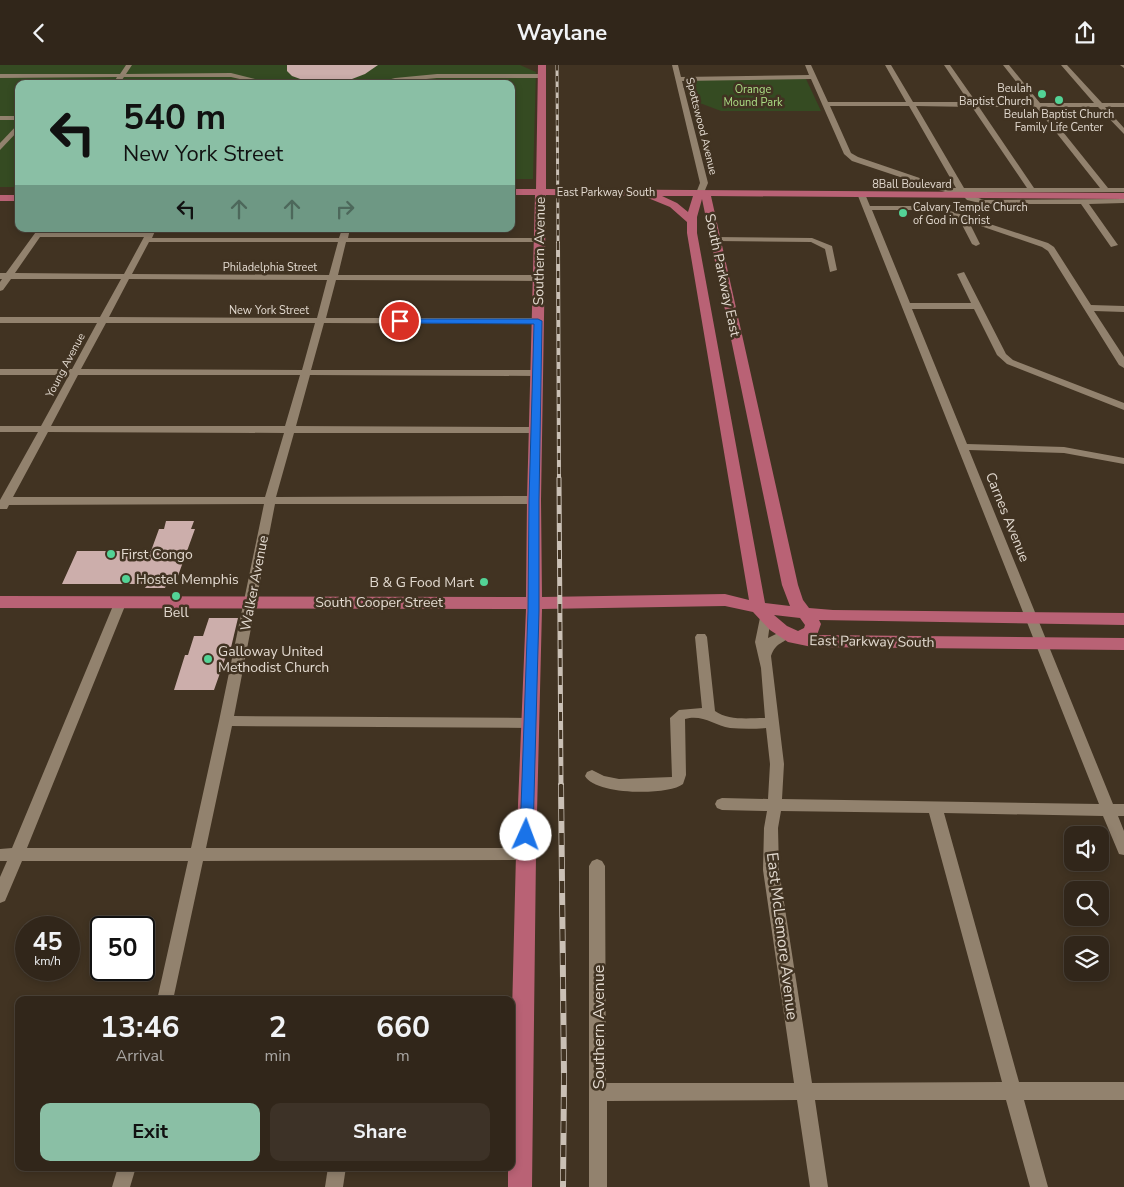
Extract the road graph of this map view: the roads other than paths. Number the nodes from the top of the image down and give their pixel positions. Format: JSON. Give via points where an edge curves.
{"nodes":[{"id":1,"x":129,"y":65,"type":"edge"},
{"id":2,"x":542,"y":65,"type":"edge"},
{"id":3,"x":675,"y":65,"type":"edge"},
{"id":4,"x":808,"y":65,"type":"edge"},
{"id":5,"x":888,"y":65,"type":"edge"},
{"id":6,"x":947,"y":65,"type":"edge"},
{"id":7,"x":1006,"y":65,"type":"edge"},
{"id":8,"x":1064,"y":65,"type":"edge"},
{"id":9,"x":61,"y":72,"type":"junction"},
{"id":10,"x":122,"y":75,"type":"junction"},
{"id":11,"x":234,"y":75,"type":"junction"},
{"id":12,"x":0,"y":76,"type":"edge"},
{"id":13,"x":542,"y":76,"type":"junction"},
{"id":14,"x":813,"y":77,"type":"junction"},
{"id":15,"x":678,"y":79,"type":"junction"},
{"id":16,"x":55,"y":80,"type":"edge"},
{"id":17,"x":119,"y":80,"type":"edge"},
{"id":18,"x":232,"y":80,"type":"edge"},
{"id":19,"x":255,"y":80,"type":"edge"},
{"id":20,"x":393,"y":80,"type":"edge"},
{"id":21,"x":826,"y":104,"type":"junction"},
{"id":22,"x":911,"y":104,"type":"junction"},
{"id":23,"x":974,"y":104,"type":"junction"},
{"id":24,"x":1037,"y":105,"type":"junction"},
{"id":25,"x":1100,"y":105,"type":"junction"},
{"id":26,"x":1124,"y":105,"type":"edge"},
{"id":27,"x":0,"y":118,"type":"edge"},
{"id":28,"x":15,"y":118,"type":"edge"},
{"id":29,"x":15,"y":130,"type":"edge"},
{"id":30,"x":1124,"y":132,"type":"edge"},
{"id":31,"x":0,"y":148,"type":"edge"},
{"id":32,"x":515,"y":184,"type":"edge"},
{"id":33,"x":541,"y":184,"type":"junction"},
{"id":34,"x":1105,"y":189,"type":"junction"},
{"id":35,"x":1032,"y":190,"type":"junction"},
{"id":36,"x":1124,"y":190,"type":"edge"},
{"id":37,"x":0,"y":191,"type":"edge"},
{"id":38,"x":15,"y":191,"type":"edge"},
{"id":39,"x":962,"y":191,"type":"junction"},
{"id":40,"x":586,"y":192,"type":"joint"},
{"id":41,"x":630,"y":192,"type":"junction"},
{"id":42,"x":515,"y":193,"type":"edge"},
{"id":43,"x":700,"y":193,"type":"junction"},
{"id":44,"x":862,"y":196,"type":"junction"},
{"id":45,"x":1124,"y":196,"type":"edge"},
{"id":46,"x":0,"y":198,"type":"edge"},
{"id":47,"x":15,"y":198,"type":"edge"},
{"id":48,"x":515,"y":200,"type":"edge"},
{"id":49,"x":541,"y":200,"type":"junction"},
{"id":50,"x":1083,"y":201,"type":"junction"},
{"id":51,"x":1124,"y":201,"type":"edge"},
{"id":52,"x":868,"y":208,"type":"junction"},
{"id":53,"x":963,"y":218,"type":"junction"},
{"id":54,"x":691,"y":221,"type":"junction"},
{"id":55,"x":40,"y":232,"type":"edge"},
{"id":56,"x":345,"y":232,"type":"edge"},
{"id":57,"x":149,"y":234,"type":"edge"},
{"id":58,"x":716,"y":239,"type":"junction"},
{"id":59,"x":344,"y":240,"type":"junction"},
{"id":60,"x":540,"y":240,"type":"junction"},
{"id":61,"x":976,"y":244,"type":"dead end"},
{"id":62,"x":1114,"y":245,"type":"dead end"},
{"id":63,"x":833,"y":270,"type":"dead end"},
{"id":64,"x":961,"y":274,"type":"dead end"},
{"id":65,"x":4,"y":277,"type":"edge"},
{"id":66,"x":126,"y":278,"type":"junction"},
{"id":67,"x":332,"y":278,"type":"junction"},
{"id":68,"x":539,"y":278,"type":"junction"},
{"id":69,"x":0,"y":288,"type":"edge"},
{"id":70,"x":908,"y":306,"type":"junction"},
{"id":71,"x":977,"y":306,"type":"junction"},
{"id":72,"x":1089,"y":309,"type":"junction"},
{"id":73,"x":1124,"y":309,"type":"edge"},
{"id":74,"x":707,"y":317,"type":"junction"},
{"id":75,"x":731,"y":317,"type":"junction"},
{"id":76,"x":0,"y":320,"type":"edge"},
{"id":77,"x":102,"y":321,"type":"junction"},
{"id":78,"x":321,"y":321,"type":"junction"},
{"id":79,"x":538,"y":321,"type":"junction"},
{"id":80,"x":1124,"y":365,"type":"edge"},
{"id":81,"x":0,"y":372,"type":"edge"},
{"id":82,"x":76,"y":372,"type":"junction"},
{"id":83,"x":305,"y":373,"type":"junction"},
{"id":84,"x":537,"y":373,"type":"junction"},
{"id":85,"x":1124,"y":407,"type":"edge"},
{"id":86,"x":0,"y":429,"type":"edge"},
{"id":87,"x":45,"y":429,"type":"junction"},
{"id":88,"x":535,"y":430,"type":"junction"},
{"id":89,"x":289,"y":431,"type":"junction"},
{"id":90,"x":963,"y":447,"type":"junction"},
{"id":91,"x":1124,"y":461,"type":"edge"},
{"id":92,"x":270,"y":500,"type":"junction"},
{"id":93,"x":534,"y":500,"type":"junction"},
{"id":94,"x":3,"y":503,"type":"edge"},
{"id":95,"x":0,"y":512,"type":"edge"},
{"id":96,"x":0,"y":601,"type":"edge"},
{"id":97,"x":121,"y":601,"type":"junction"},
{"id":98,"x":250,"y":602,"type":"junction"},
{"id":99,"x":534,"y":602,"type":"junction"},
{"id":100,"x":762,"y":612,"type":"junction"},
{"id":101,"x":805,"y":613,"type":"junction"},
{"id":102,"x":1033,"y":617,"type":"junction"},
{"id":103,"x":1124,"y":619,"type":"edge"},
{"id":104,"x":790,"y":636,"type":"junction"},
{"id":105,"x":700,"y":637,"type":"dead end"},
{"id":106,"x":1043,"y":643,"type":"junction"},
{"id":107,"x":1124,"y":644,"type":"edge"},
{"id":108,"x":765,"y":655,"type":"junction"},
{"id":109,"x":709,"y":713,"type":"junction"},
{"id":110,"x":226,"y":721,"type":"junction"},
{"id":111,"x":530,"y":723,"type":"junction"},
{"id":112,"x":773,"y":723,"type":"junction"},
{"id":113,"x":592,"y":776,"type":"dead end"},
{"id":114,"x":722,"y":804,"type":"dead end"},
{"id":115,"x":775,"y":805,"type":"junction"},
{"id":116,"x":934,"y":807,"type":"junction"},
{"id":117,"x":1108,"y":810,"type":"junction"},
{"id":118,"x":1124,"y":810,"type":"edge"},
{"id":119,"x":1124,"y":849,"type":"edge"},
{"id":120,"x":198,"y":854,"type":"junction"},
{"id":121,"x":526,"y":854,"type":"junction"},
{"id":122,"x":0,"y":855,"type":"edge"},
{"id":123,"x":17,"y":855,"type":"junction"},
{"id":124,"x":597,"y":866,"type":"dead end"},
{"id":125,"x":0,"y":896,"type":"edge"},
{"id":126,"x":166,"y":996,"type":"edge"},
{"id":127,"x":1011,"y":1090,"type":"junction"},
{"id":128,"x":804,"y":1091,"type":"junction"},
{"id":129,"x":1124,"y":1091,"type":"edge"},
{"id":130,"x":598,"y":1092,"type":"junction"},
{"id":131,"x":516,"y":1129,"type":"edge"},
{"id":132,"x":125,"y":1171,"type":"edge"},
{"id":133,"x":336,"y":1171,"type":"edge"},
{"id":134,"x":121,"y":1187,"type":"edge"},
{"id":135,"x":334,"y":1187,"type":"edge"},
{"id":136,"x":520,"y":1187,"type":"edge"},
{"id":137,"x":598,"y":1187,"type":"edge"},
{"id":138,"x":819,"y":1187,"type":"edge"},
{"id":139,"x":1039,"y":1187,"type":"edge"}],
"edges":[{"from":1,"to":10,"type":"street"},
{"from":2,"to":13,"type":"main road","name":"Southern Avenue"},
{"from":3,"to":15,"type":"street","name":"Spottswood Avenue"},
{"from":4,"to":14,"type":"street"},
{"from":5,"to":22,"type":"street"},
{"from":6,"to":23,"type":"street"},
{"from":7,"to":24,"type":"street"},
{"from":8,"to":25,"type":"street"},
{"from":9,"to":10,"type":"street"},
{"from":9,"to":12,"type":"street"},
{"from":9,"to":16,"type":"street"},
{"from":10,"to":11,"type":"street"},
{"from":10,"to":17,"type":"street"},
{"from":11,"to":18,"type":"street"},
{"from":11,"to":19,"type":"street"},
{"from":13,"to":20,"type":"street"},
{"from":13,"to":33,"type":"main road","name":"Southern Avenue"},
{"from":14,"to":15,"type":"street"},
{"from":14,"to":21,"type":"street"},
{"from":15,"to":43,"type":"street","name":"Spottswood Avenue","via":[[704,183]]},
{"from":21,"to":22,"type":"street"},
{"from":21,"to":39,"type":"street","via":[[850,157],[948,190]]},
{"from":22,"to":23,"type":"street"},
{"from":22,"to":39,"type":"street"},
{"from":23,"to":24,"type":"street"},
{"from":23,"to":35,"type":"street"},
{"from":24,"to":25,"type":"street"},
{"from":24,"to":34,"type":"street"},
{"from":25,"to":26,"type":"street"},
{"from":25,"to":30,"type":"street"},
{"from":27,"to":28,"type":"street"},
{"from":29,"to":31,"type":"street"},
{"from":32,"to":33,"type":"main road"},
{"from":33,"to":49,"type":"main road","name":"Southern Avenue"},
{"from":34,"to":35,"type":"street"},
{"from":34,"to":36,"type":"street"},
{"from":35,"to":39,"type":"street"},
{"from":37,"to":38,"type":"main road"},
{"from":39,"to":50,"type":"street","via":[[970,198],[984,202]]},
{"from":40,"to":41,"type":"main road","name":"East Parkway South"},
{"from":40,"to":42,"type":"main road","name":"East Parkway South"},
{"from":41,"to":43,"type":"main road","name":"East Parkway South"},
{"from":41,"to":54,"type":"main road","via":[[669,202]]},
{"from":43,"to":44,"type":"main road","name":"8Ball Boulevard"},
{"from":43,"to":54,"type":"main road","name":"South Parkway East","via":[[693,205]]},
{"from":43,"to":58,"type":"main road","name":"South Parkway East","via":[[707,198]]},
{"from":44,"to":45,"type":"main road","name":"8Ball Boulevard"},
{"from":44,"to":52,"type":"street","name":"Carnes Avenue"},
{"from":46,"to":47,"type":"main road"},
{"from":48,"to":49,"type":"main road"},
{"from":49,"to":60,"type":"main road","name":"Southern Avenue"},
{"from":50,"to":51,"type":"street"},
{"from":50,"to":62,"type":"street"},
{"from":52,"to":53,"type":"street","via":[[931,208]]},
{"from":52,"to":70,"type":"street","name":"Carnes Avenue"},
{"from":53,"to":61,"type":"street"},
{"from":53,"to":72,"type":"street","via":[[1051,249]]},
{"from":54,"to":74,"type":"main road","name":"South Parkway East"},
{"from":55,"to":57,"type":"street"},
{"from":55,"to":65,"type":"street"},
{"from":56,"to":59,"type":"street","name":"Walker Avenue"},
{"from":57,"to":59,"type":"street"},
{"from":57,"to":66,"type":"street","name":"Young Avenue"},
{"from":58,"to":63,"type":"street","via":[[812,240],[829,248]]},
{"from":58,"to":75,"type":"main road","name":"South Parkway East"},
{"from":59,"to":60,"type":"street"},
{"from":59,"to":67,"type":"street","name":"Walker Avenue"},
{"from":60,"to":68,"type":"main road","name":"Southern Avenue"},
{"from":64,"to":71,"type":"street"},
{"from":65,"to":66,"type":"street","name":"Philadelphia Street"},
{"from":65,"to":69,"type":"street"},
{"from":66,"to":67,"type":"street","name":"Philadelphia Street"},
{"from":66,"to":77,"type":"street","name":"Young Avenue"},
{"from":67,"to":68,"type":"street","name":"Philadelphia Street"},
{"from":67,"to":78,"type":"street","name":"Walker Avenue"},
{"from":68,"to":79,"type":"main road","name":"Southern Avenue"},
{"from":70,"to":71,"type":"street"},
{"from":70,"to":90,"type":"street","name":"Carnes Avenue"},
{"from":71,"to":85,"type":"street","via":[[1002,355],[1010,362]]},
{"from":72,"to":73,"type":"street"},
{"from":72,"to":80,"type":"street"},
{"from":74,"to":75,"type":"main road"},
{"from":74,"to":100,"type":"main road","name":"South Parkway East"},
{"from":75,"to":101,"type":"main road","name":"South Parkway East","via":[[790,585],[796,602]]},
{"from":76,"to":77,"type":"street","name":"New York Street"},
{"from":77,"to":78,"type":"street","name":"New York Street"},
{"from":77,"to":82,"type":"street","name":"Young Avenue"},
{"from":78,"to":79,"type":"street","name":"New York Street"},
{"from":78,"to":83,"type":"street","name":"Walker Avenue"},
{"from":79,"to":84,"type":"main road","name":"Southern Avenue"},
{"from":81,"to":82,"type":"street"},
{"from":82,"to":83,"type":"street"},
{"from":82,"to":87,"type":"street","name":"Young Avenue"},
{"from":83,"to":84,"type":"street"},
{"from":83,"to":89,"type":"street","name":"Walker Avenue"},
{"from":84,"to":88,"type":"main road","name":"Southern Avenue"},
{"from":86,"to":87,"type":"street"},
{"from":87,"to":89,"type":"street"},
{"from":87,"to":94,"type":"street","name":"Young Avenue"},
{"from":88,"to":89,"type":"street"},
{"from":88,"to":93,"type":"main road","name":"Southern Avenue"},
{"from":89,"to":92,"type":"street","name":"Walker Avenue"},
{"from":90,"to":91,"type":"street","via":[[1064,448],[1100,453]]},
{"from":90,"to":102,"type":"street","name":"Carnes Avenue"},
{"from":92,"to":93,"type":"street"},
{"from":92,"to":94,"type":"street"},
{"from":92,"to":98,"type":"street","name":"Walker Avenue"},
{"from":93,"to":99,"type":"main road","name":"Southern Avenue"},
{"from":94,"to":95,"type":"street","name":"Young Avenue"},
{"from":96,"to":97,"type":"main road","name":"South Cooper Street"},
{"from":97,"to":98,"type":"main road","name":"South Cooper Street"},
{"from":97,"to":123,"type":"street"},
{"from":98,"to":99,"type":"main road","name":"South Cooper Street"},
{"from":98,"to":110,"type":"street","name":"Walker Avenue"},
{"from":99,"to":100,"type":"main road","name":"South Cooper Street","via":[[725,600]]},
{"from":99,"to":111,"type":"main road","name":"Southern Avenue"},
{"from":100,"to":101,"type":"main road","name":"East Parkway South"},
{"from":100,"to":104,"type":"main road"},
{"from":100,"to":108,"type":"street","name":"East McLemore Avenue","via":[[761,642]]},
{"from":101,"to":102,"type":"main road","name":"East Parkway South","via":[[833,616]]},
{"from":101,"to":104,"type":"main road","name":"South Parkway East","via":[[813,623],[811,631],[806,635]]},
{"from":102,"to":103,"type":"main road","name":"East Parkway South"},
{"from":102,"to":106,"type":"street","name":"Carnes Avenue"},
{"from":104,"to":106,"type":"main road","name":"East Parkway South","via":[[812,641]]},
{"from":104,"to":108,"type":"street","via":[[773,639]]},
{"from":105,"to":109,"type":"street"},
{"from":106,"to":107,"type":"main road","name":"East Parkway South"},
{"from":106,"to":117,"type":"street","name":"Carnes Avenue"},
{"from":108,"to":112,"type":"street","name":"East McLemore Avenue"},
{"from":109,"to":112,"type":"street","via":[[724,722]]},
{"from":109,"to":113,"type":"street","via":[[686,713],[677,718],[678,781],[612,785],[599,782]]},
{"from":110,"to":111,"type":"street"},
{"from":110,"to":120,"type":"street","name":"Walker Avenue"},
{"from":111,"to":121,"type":"main road","name":"Southern Avenue"},
{"from":112,"to":115,"type":"street","name":"East McLemore Avenue","via":[[777,764]]},
{"from":114,"to":115,"type":"street"},
{"from":115,"to":116,"type":"street"},
{"from":115,"to":128,"type":"street","name":"East McLemore Avenue","via":[[771,829],[771,870]]},
{"from":116,"to":117,"type":"street"},
{"from":116,"to":127,"type":"street"},
{"from":117,"to":118,"type":"street"},
{"from":117,"to":119,"type":"street","name":"Carnes Avenue"},
{"from":120,"to":121,"type":"street"},
{"from":120,"to":123,"type":"street"},
{"from":120,"to":126,"type":"street","name":"Walker Avenue"},
{"from":121,"to":131,"type":"main road","name":"Southern Avenue"},
{"from":122,"to":123,"type":"street"},
{"from":123,"to":125,"type":"street"},
{"from":124,"to":130,"type":"street","name":"Southern Avenue"},
{"from":127,"to":128,"type":"street"},
{"from":127,"to":129,"type":"street"},
{"from":127,"to":139,"type":"street"},
{"from":128,"to":130,"type":"street"},
{"from":128,"to":138,"type":"street","name":"East McLemore Avenue"},
{"from":130,"to":137,"type":"street","name":"Southern Avenue"},
{"from":131,"to":136,"type":"main road","name":"Southern Avenue"},
{"from":132,"to":134,"type":"street"},
{"from":133,"to":135,"type":"street"}]}
